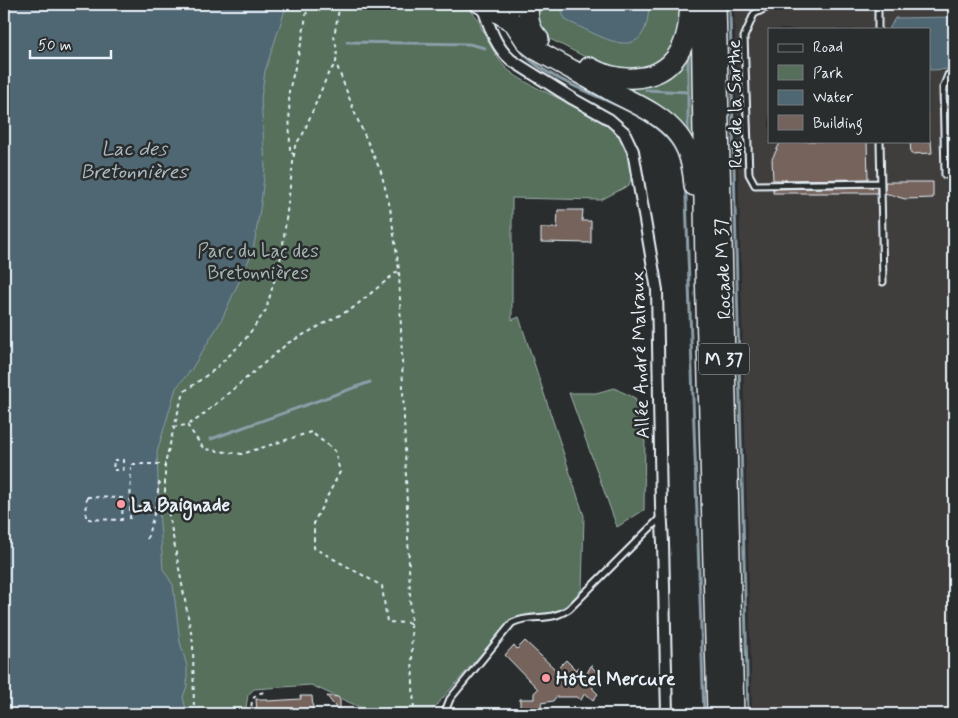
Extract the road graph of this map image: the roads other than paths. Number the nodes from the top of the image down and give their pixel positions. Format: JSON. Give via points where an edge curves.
{"nodes":[{"id":1,"x":522,"y":4,"type":"edge"},
{"id":2,"x":529,"y":4,"type":"edge"},
{"id":3,"x":690,"y":4,"type":"edge"},
{"id":4,"x":701,"y":4,"type":"edge"},
{"id":5,"x":716,"y":4,"type":"edge"},
{"id":6,"x":774,"y":4,"type":"edge"},
{"id":7,"x":878,"y":4,"type":"edge"},
{"id":8,"x":485,"y":8,"type":"edge"},
{"id":9,"x":878,"y":28,"type":"edge"},
{"id":10,"x":954,"y":75,"type":"edge"},
{"id":11,"x":880,"y":142,"type":"edge"},
{"id":12,"x":945,"y":175,"type":"dead end"},
{"id":13,"x":881,"y":183,"type":"junction"},
{"id":14,"x":705,"y":268,"type":"junction"},
{"id":15,"x":884,"y":282,"type":"dead end"},
{"id":16,"x":662,"y":517,"type":"junction"},
{"id":17,"x":446,"y":714,"type":"edge"},
{"id":18,"x":668,"y":714,"type":"edge"},
{"id":19,"x":717,"y":714,"type":"edge"},
{"id":20,"x":734,"y":714,"type":"edge"}],
"edges":[{"from":1,"to":8,"type":"street","via":[[508,10]]},
{"from":2,"to":3,"type":"highway","via":[[530,27],[541,40],[594,70],[631,79],[659,71],[677,55],[684,40]]},
{"from":4,"to":14,"type":"highway","name":"Rocade M 37","number":"M 37"},
{"from":5,"to":20,"type":"highway","name":"Rocade M 37","number":"M 37"},
{"from":6,"to":13,"type":"lane","name":"Rue de la Sarthe","via":[[754,14],[744,37],[749,174],[755,185]]},
{"from":7,"to":9,"type":"lane"},
{"from":8,"to":14,"type":"highway","number":"M 37","via":[[514,23],[536,50],[656,115],[679,136],[693,172]]},
{"from":8,"to":16,"type":"street","name":"Allée André Malraux","via":[[496,42],[511,60],[609,119],[624,132],[633,151],[657,290]]},
{"from":10,"to":12,"type":"lane","via":[[948,75],[943,88]]},
{"from":11,"to":13,"type":"lane"},
{"from":13,"to":15,"type":"lane"},
{"from":14,"to":19,"type":"highway","name":"Rocade M 37","number":"M 37"},
{"from":16,"to":17,"type":"lane","via":[[569,609],[559,616],[521,619],[512,623],[450,699]]},
{"from":16,"to":18,"type":"street","name":"Allée André Malraux"}]}
